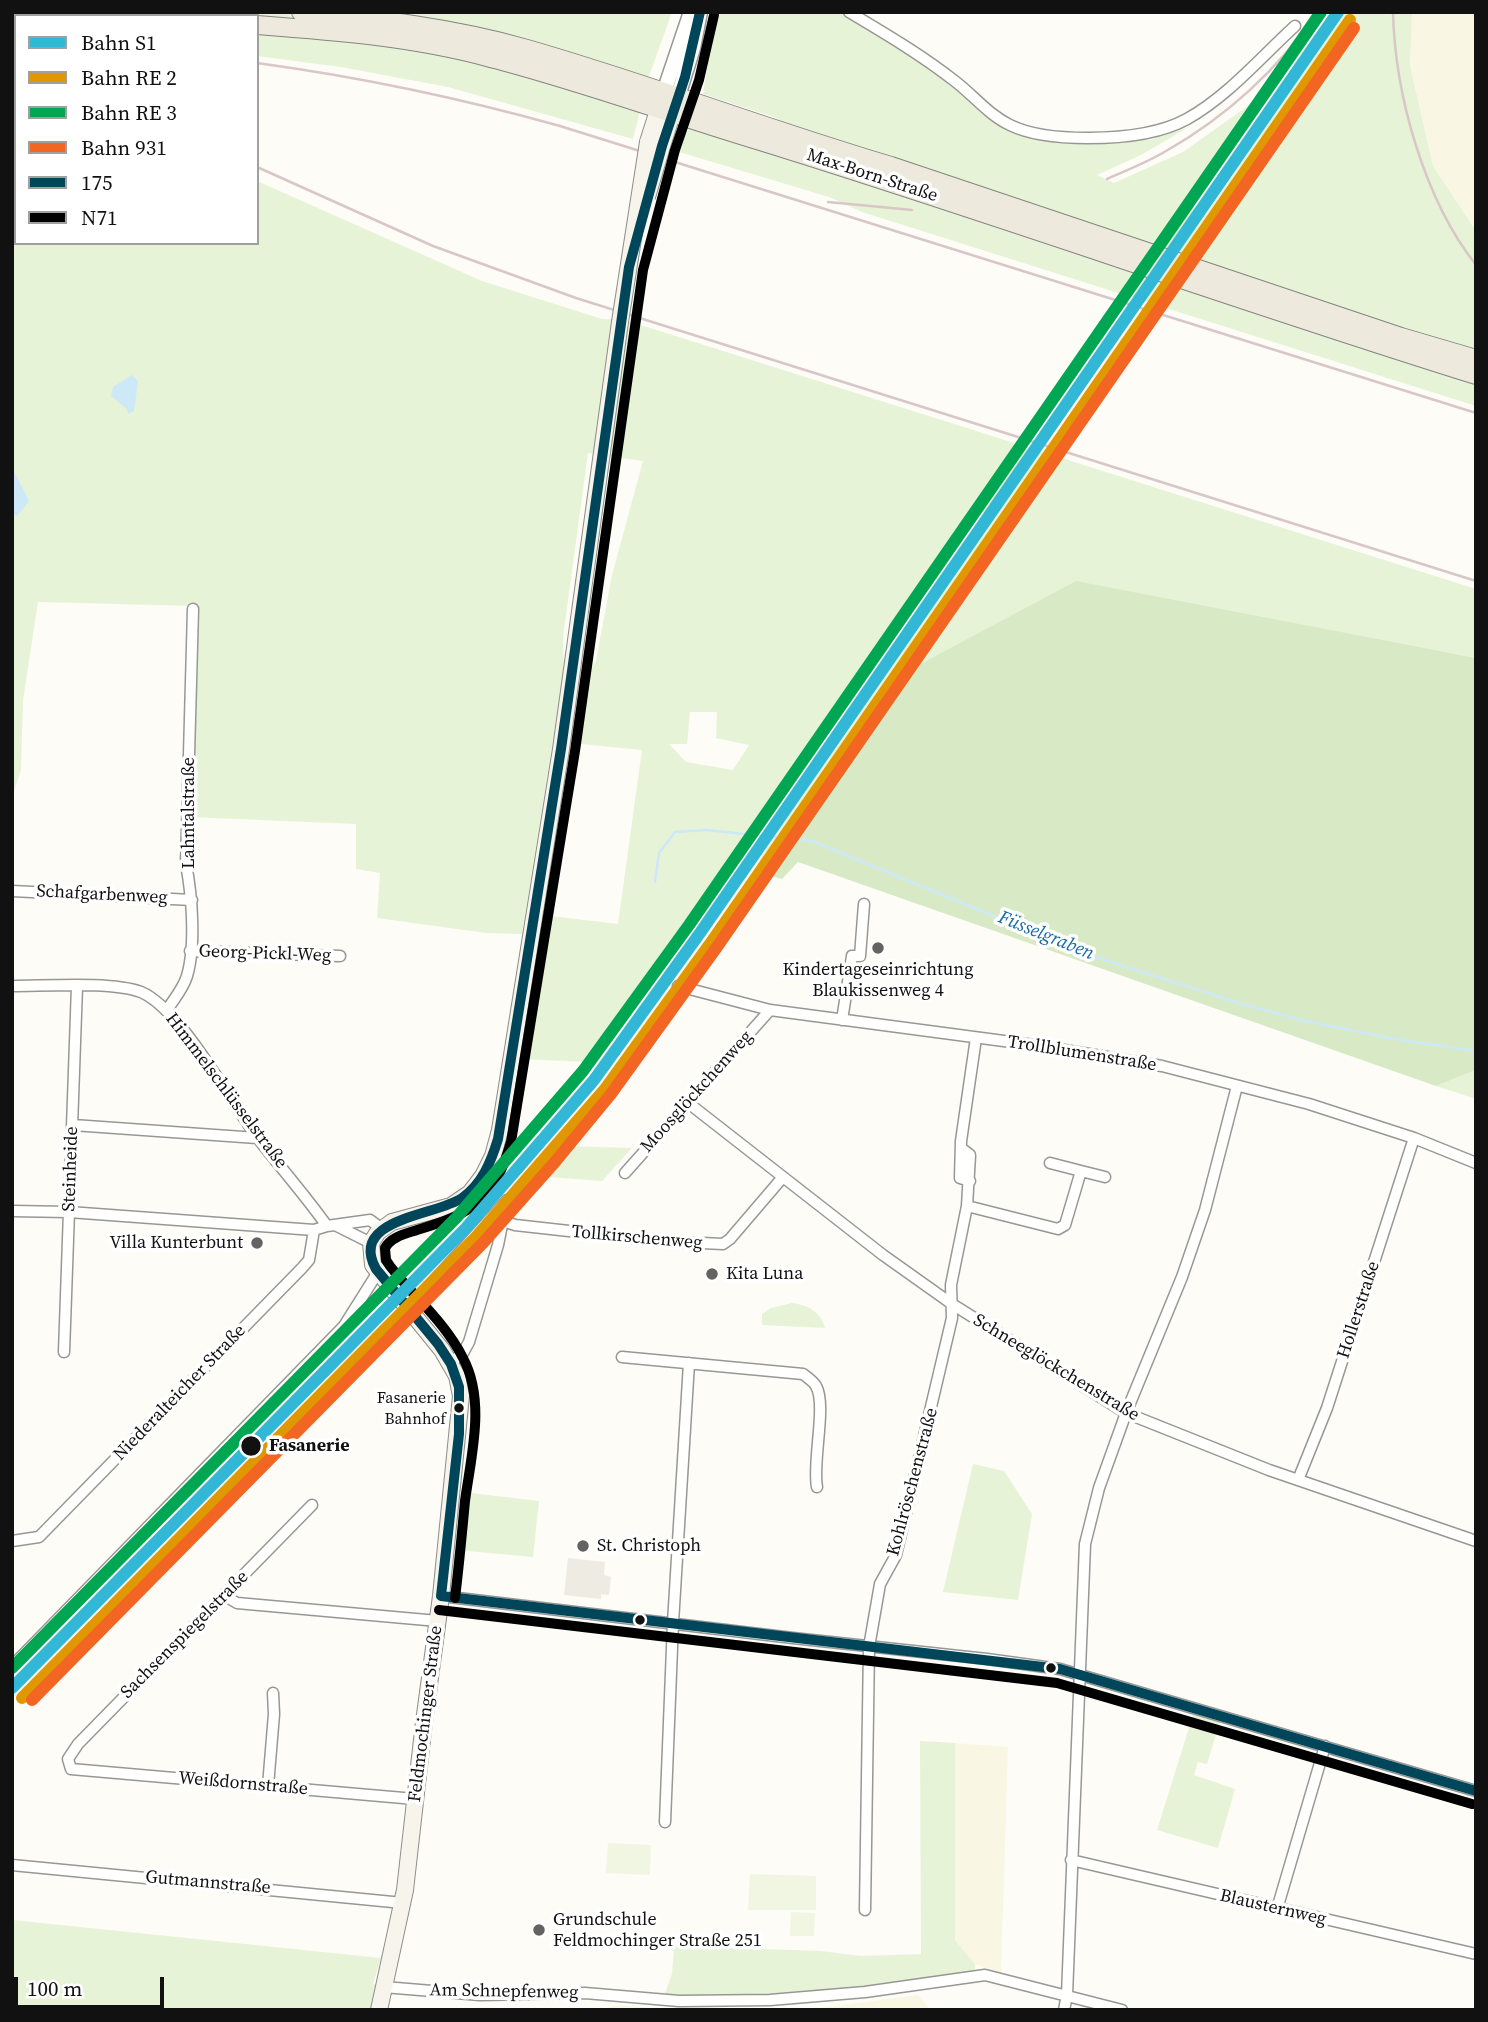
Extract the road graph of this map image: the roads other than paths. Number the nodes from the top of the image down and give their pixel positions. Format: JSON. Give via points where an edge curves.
{"nodes":[{"id":1,"x":89,"y":12,"type":"edge"},
{"id":2,"x":301,"y":12,"type":"edge"},
{"id":3,"x":691,"y":12,"type":"edge"},
{"id":4,"x":700,"y":12,"type":"edge"},
{"id":5,"x":849,"y":12,"type":"edge"},
{"id":6,"x":112,"y":14,"type":"edge"},
{"id":7,"x":259,"y":25,"type":"edge"},
{"id":8,"x":1295,"y":26,"type":"dead end"},
{"id":9,"x":671,"y":94,"type":"junction"},
{"id":10,"x":665,"y":112,"type":"junction"},
{"id":11,"x":1476,"y":359,"type":"edge"},
{"id":12,"x":1476,"y":375,"type":"edge"},
{"id":13,"x":193,"y":609,"type":"dead end"},
{"id":14,"x":12,"y":891,"type":"edge"},
{"id":15,"x":192,"y":900,"type":"junction"},
{"id":16,"x":864,"y":904,"type":"dead end"},
{"id":17,"x":190,"y":951,"type":"junction"},
{"id":18,"x":340,"y":956,"type":"dead end"},
{"id":19,"x":12,"y":986,"type":"edge"},
{"id":20,"x":76,"y":986,"type":"junction"},
{"id":21,"x":678,"y":986,"type":"dead end"},
{"id":22,"x":167,"y":1010,"type":"junction"},
{"id":23,"x":770,"y":1010,"type":"junction"},
{"id":24,"x":842,"y":1020,"type":"junction"},
{"id":25,"x":976,"y":1038,"type":"junction"},
{"id":26,"x":1237,"y":1086,"type":"junction"},
{"id":27,"x":687,"y":1101,"type":"junction"},
{"id":28,"x":73,"y":1125,"type":"junction"},
{"id":29,"x":257,"y":1138,"type":"junction"},
{"id":30,"x":1414,"y":1138,"type":"junction"},
{"id":31,"x":1050,"y":1163,"type":"dead end"},
{"id":32,"x":1476,"y":1163,"type":"edge"},
{"id":33,"x":1080,"y":1171,"type":"junction"},
{"id":34,"x":625,"y":1173,"type":"dead end"},
{"id":35,"x":783,"y":1177,"type":"junction"},
{"id":36,"x":1105,"y":1177,"type":"dead end"},
{"id":37,"x":967,"y":1206,"type":"junction"},
{"id":38,"x":12,"y":1211,"type":"edge"},
{"id":39,"x":69,"y":1212,"type":"junction"},
{"id":40,"x":503,"y":1222,"type":"junction"},
{"id":41,"x":331,"y":1225,"type":"junction"},
{"id":42,"x":382,"y":1229,"type":"junction"},
{"id":43,"x":314,"y":1230,"type":"junction"},
{"id":44,"x":371,"y":1243,"type":"junction"},
{"id":45,"x":377,"y":1272,"type":"junction"},
{"id":46,"x":952,"y":1304,"type":"junction"},
{"id":47,"x":409,"y":1308,"type":"junction"},
{"id":48,"x":64,"y":1352,"type":"dead end"},
{"id":49,"x":622,"y":1357,"type":"dead end"},
{"id":50,"x":450,"y":1363,"type":"junction"},
{"id":51,"x":689,"y":1363,"type":"junction"},
{"id":52,"x":1126,"y":1413,"type":"junction"},
{"id":53,"x":1298,"y":1480,"type":"junction"},
{"id":54,"x":817,"y":1488,"type":"dead end"},
{"id":55,"x":312,"y":1505,"type":"dead end"},
{"id":56,"x":12,"y":1541,"type":"edge"},
{"id":57,"x":1476,"y":1541,"type":"edge"},
{"id":58,"x":225,"y":1596,"type":"junction"},
{"id":59,"x":441,"y":1596,"type":"junction"},
{"id":60,"x":438,"y":1621,"type":"junction"},
{"id":61,"x":673,"y":1623,"type":"junction"},
{"id":62,"x":869,"y":1647,"type":"junction"},
{"id":63,"x":15,"y":1663,"type":"dead end"},
{"id":64,"x":1079,"y":1674,"type":"junction"},
{"id":65,"x":273,"y":1693,"type":"dead end"},
{"id":66,"x":1325,"y":1746,"type":"junction"},
{"id":67,"x":71,"y":1769,"type":"joint"},
{"id":68,"x":268,"y":1786,"type":"junction"},
{"id":69,"x":1476,"y":1791,"type":"edge"},
{"id":70,"x":415,"y":1799,"type":"junction"},
{"id":71,"x":665,"y":1822,"type":"dead end"},
{"id":72,"x":1071,"y":1860,"type":"junction"},
{"id":73,"x":12,"y":1865,"type":"edge"},
{"id":74,"x":403,"y":1903,"type":"junction"},
{"id":75,"x":1277,"y":1909,"type":"junction"},
{"id":76,"x":865,"y":1910,"type":"dead end"},
{"id":77,"x":1476,"y":1954,"type":"edge"},
{"id":78,"x":384,"y":1987,"type":"junction"},
{"id":79,"x":1067,"y":1995,"type":"junction"},
{"id":80,"x":379,"y":2010,"type":"edge"},
{"id":81,"x":1064,"y":2010,"type":"edge"},
{"id":82,"x":1122,"y":2010,"type":"edge"}],
"edges":[{"from":1,"to":6,"type":"main road"},
{"from":2,"to":9,"type":"main road","name":"Max-Born-Straße","via":[[407,24],[524,48]]},
{"from":3,"to":9,"type":"street"},
{"from":4,"to":9,"type":"street","via":[[688,67]]},
{"from":5,"to":8,"type":"street","via":[[957,82],[1011,125],[1072,138],[1113,138],[1185,121],[1216,100]]},
{"from":7,"to":10,"type":"main road","name":"Max-Born-Straße","via":[[404,39],[551,74]]},
{"from":9,"to":10,"type":"main road"},
{"from":9,"to":11,"type":"main road","name":"Max-Born-Straße"},
{"from":10,"to":12,"type":"main road","name":"Max-Born-Straße","via":[[887,180]]},
{"from":10,"to":42,"type":"main road","bridge":true,"via":[[620,322],[561,748],[500,1130],[493,1156],[470,1193],[451,1206]]},
{"from":13,"to":15,"type":"street","name":"Lahntalstraße","via":[[186,864]]},
{"from":14,"to":15,"type":"street","name":"Schafgarbenweg"},
{"from":15,"to":17,"type":"street","name":"Lahntalstraße"},
{"from":16,"to":24,"type":"street","via":[[860,956],[852,956]]},
{"from":17,"to":18,"type":"street","name":"Georg-Pickl-Weg"},
{"from":17,"to":22,"type":"street","name":"Lahntalstraße","via":[[188,973]]},
{"from":19,"to":20,"type":"street","name":"Himmelschlüsselstraße"},
{"from":20,"to":22,"type":"street","name":"Himmelschlüsselstraße","via":[[139,991]]},
{"from":20,"to":28,"type":"street","name":"Steinheide"},
{"from":21,"to":23,"type":"street","name":"Trollblumenstraße"},
{"from":22,"to":29,"type":"street","name":"Himmelschlüsselstraße"},
{"from":23,"to":24,"type":"street","name":"Trollblumenstraße"},
{"from":23,"to":27,"type":"street","name":"Moosglöckchenweg"},
{"from":24,"to":25,"type":"street","name":"Trollblumenstraße"},
{"from":25,"to":26,"type":"street","name":"Trollblumenstraße","via":[[1162,1066]]},
{"from":25,"to":37,"type":"street","name":"Kohlröschenstraße","via":[[961,1148],[970,1155]]},
{"from":26,"to":30,"type":"street","name":"Trollblumenstraße"},
{"from":26,"to":52,"type":"street","via":[[1205,1210]]},
{"from":27,"to":34,"type":"street","name":"Moosglöckchenweg"},
{"from":27,"to":35,"type":"street","name":"Schneeglöckchenstraße"},
{"from":28,"to":29,"type":"street"},
{"from":28,"to":39,"type":"street","name":"Steinheide"},
{"from":29,"to":41,"type":"street","name":"Himmelschlüsselstraße"},
{"from":30,"to":32,"type":"street","name":"Trollblumenstraße"},
{"from":30,"to":53,"type":"street","name":"Hollerstraße","via":[[1327,1408]]},
{"from":31,"to":33,"type":"street"},
{"from":33,"to":36,"type":"street"},
{"from":33,"to":37,"type":"street","via":[[1065,1225],[1058,1229]]},
{"from":35,"to":40,"type":"street","name":"Tollkirschenweg","via":[[723,1244]]},
{"from":35,"to":46,"type":"street","name":"Schneeglöckchenstraße"},
{"from":37,"to":46,"type":"street","name":"Kohlröschenstraße","via":[[951,1285]]},
{"from":38,"to":39,"type":"street"},
{"from":39,"to":43,"type":"street"},
{"from":39,"to":48,"type":"street","name":"Steinheide"},
{"from":40,"to":47,"type":"street","via":[[507,1200]]},
{"from":40,"to":50,"type":"street","via":[[469,1342]]},
{"from":41,"to":42,"type":"street","via":[[370,1220]]},
{"from":41,"to":43,"type":"street"},
{"from":41,"to":44,"type":"street"},
{"from":42,"to":44,"type":"main road"},
{"from":43,"to":56,"type":"street","name":"Niederalteicher Straße","via":[[309,1260],[280,1292],[39,1537]]},
{"from":44,"to":45,"type":"main road","name":"Feldmochinger Straße"},
{"from":45,"to":47,"type":"main road","name":"Feldmochinger Straße"},
{"from":45,"to":63,"type":"street","via":[[344,1326]]},
{"from":46,"to":52,"type":"street","name":"Schneeglöckchenstraße"},
{"from":46,"to":62,"type":"street","name":"Kohlröschenstraße","via":[[916,1478],[896,1555],[880,1584]]},
{"from":47,"to":50,"type":"main road","name":"Feldmochinger Straße"},
{"from":49,"to":51,"type":"street"},
{"from":50,"to":59,"type":"main road","name":"Feldmochinger Straße","via":[[457,1376],[460,1404]]},
{"from":51,"to":54,"type":"street","via":[[803,1374],[816,1386]]},
{"from":51,"to":61,"type":"street"},
{"from":52,"to":53,"type":"street","name":"Schneeglöckchenstraße"},
{"from":52,"to":64,"type":"street","via":[[1085,1544]]},
{"from":53,"to":57,"type":"street","name":"Schneeglöckchenstraße"},
{"from":55,"to":58,"type":"street","name":"Sachsenspiegelstraße"},
{"from":58,"to":60,"type":"street","via":[[237,1603]]},
{"from":58,"to":67,"type":"street","name":"Sachsenspiegelstraße","via":[[78,1744],[68,1759]]},
{"from":59,"to":60,"type":"main road","name":"Feldmochinger Straße"},
{"from":59,"to":61,"type":"street"},
{"from":60,"to":70,"type":"main road","name":"Feldmochinger Straße"},
{"from":61,"to":62,"type":"street"},
{"from":61,"to":71,"type":"street"},
{"from":62,"to":64,"type":"street","via":[[987,1658]]},
{"from":62,"to":76,"type":"street","name":"Kohlröschenstraße"},
{"from":64,"to":66,"type":"street"},
{"from":64,"to":72,"type":"street"},
{"from":65,"to":68,"type":"street"},
{"from":66,"to":69,"type":"street"},
{"from":66,"to":75,"type":"street"},
{"from":67,"to":68,"type":"street","name":"Weißdornstraße"},
{"from":68,"to":70,"type":"street","name":"Weißdornstraße"},
{"from":70,"to":74,"type":"main road","name":"Feldmochinger Straße"},
{"from":72,"to":75,"type":"street","name":"Blausternweg"},
{"from":72,"to":79,"type":"street"},
{"from":73,"to":74,"type":"street","name":"Gutmannstraße"},
{"from":74,"to":78,"type":"main road","name":"Feldmochinger Straße"},
{"from":75,"to":77,"type":"street","name":"Blausternweg"},
{"from":78,"to":79,"type":"street","name":"Am Schnepfenweg","via":[[480,1995],[596,1993],[679,2001],[770,2000],[985,1975]]},
{"from":78,"to":80,"type":"main road","name":"Feldmochinger Straße"},
{"from":79,"to":81,"type":"street"},
{"from":79,"to":82,"type":"street","name":"Am Schnepfenweg"}]}
